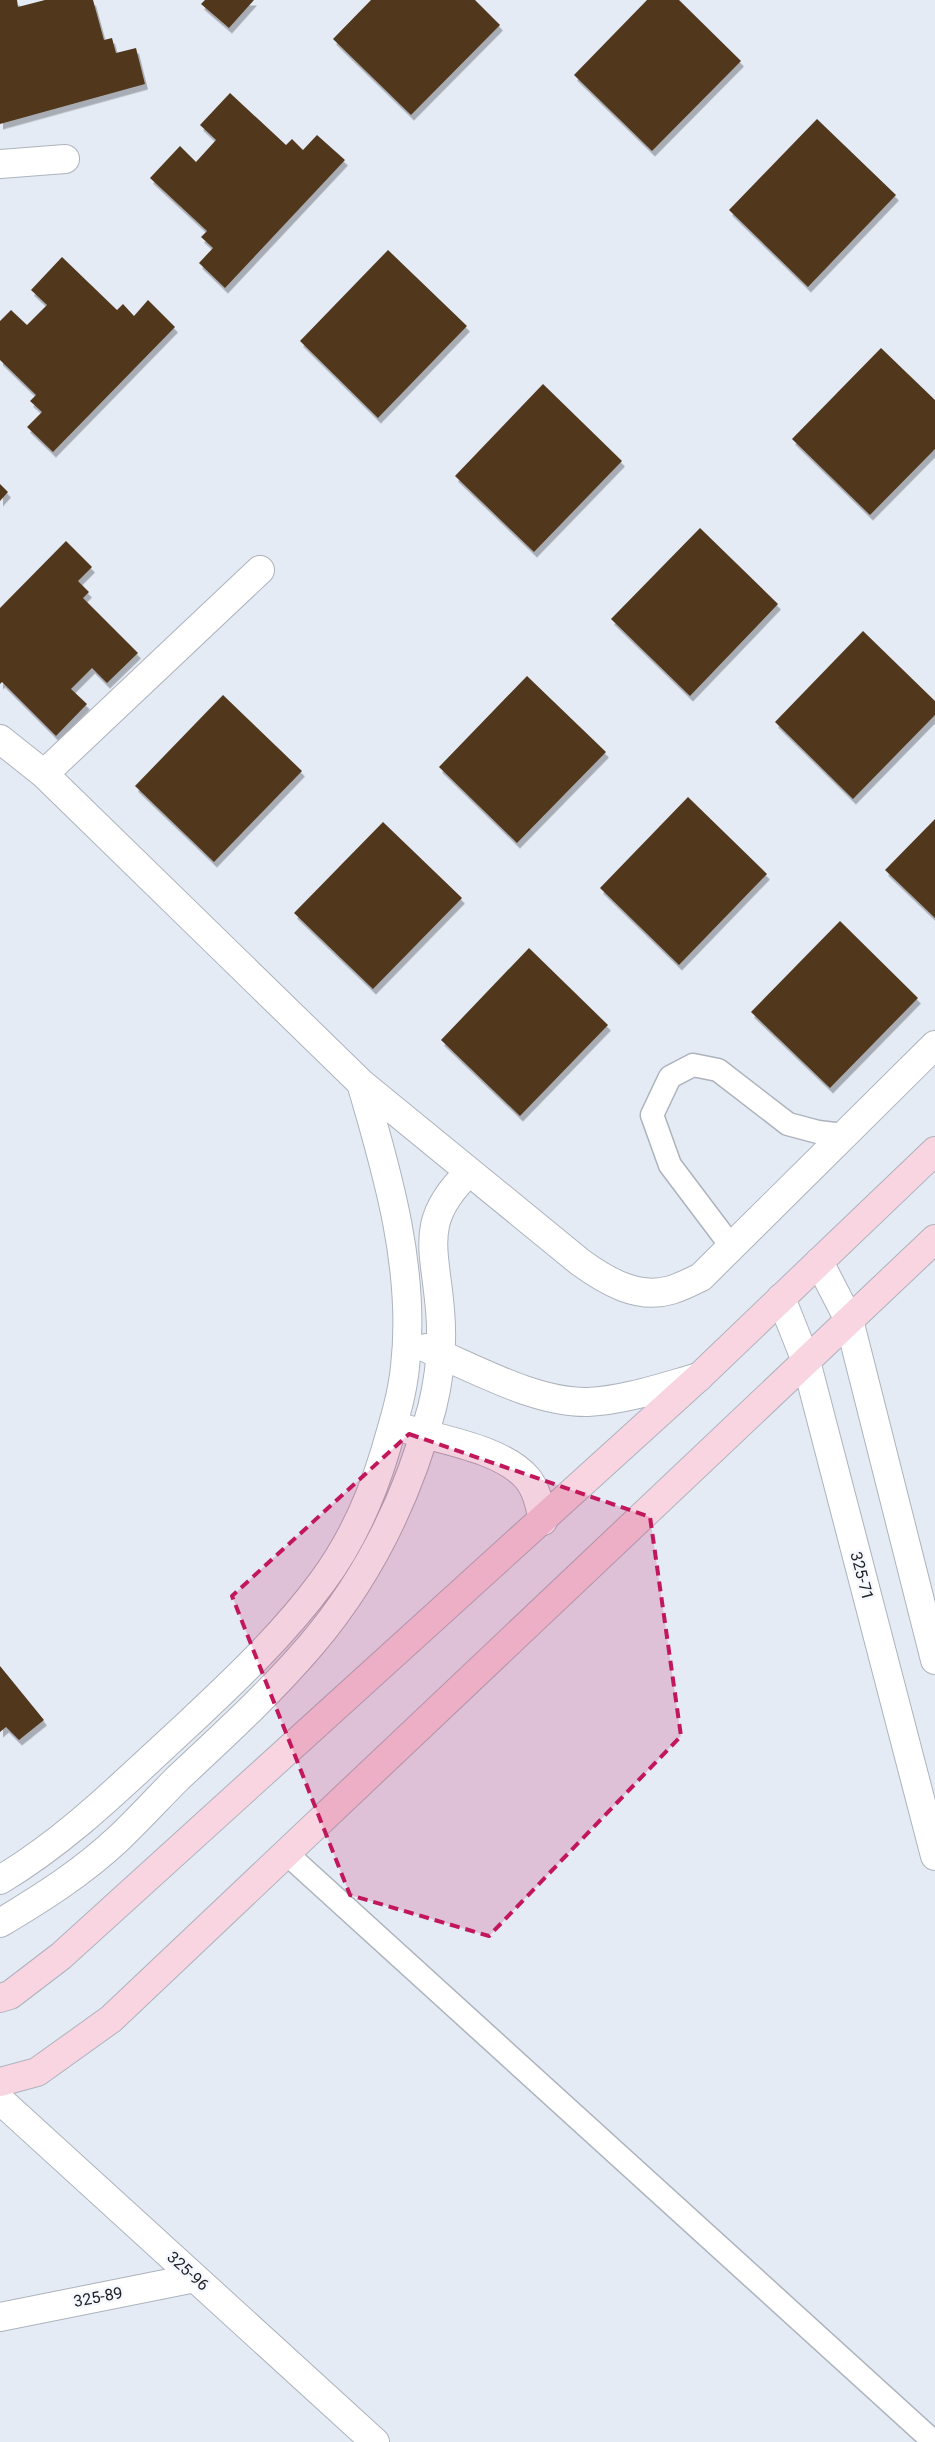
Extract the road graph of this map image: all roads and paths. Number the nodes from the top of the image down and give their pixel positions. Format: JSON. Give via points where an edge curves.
{"nodes":[{"id":1,"x":65,"y":159,"type":"dead end"},
{"id":2,"x":0,"y":164,"type":"edge"},
{"id":3,"x":260,"y":570,"type":"dead end"},
{"id":4,"x":0,"y":739,"type":"edge"},
{"id":5,"x":44,"y":774,"type":"junction"},
{"id":6,"x":935,"y":1045,"type":"edge"},
{"id":7,"x":361,"y":1083,"type":"junction"},
{"id":8,"x":844,"y":1135,"type":"junction"},
{"id":9,"x":935,"y":1151,"type":"edge"},
{"id":10,"x":469,"y":1172,"type":"junction"},
{"id":11,"x":935,"y":1239,"type":"edge"},
{"id":12,"x":731,"y":1246,"type":"junction"},
{"id":13,"x":819,"y":1262,"type":"junction"},
{"id":14,"x":781,"y":1298,"type":"junction"},
{"id":15,"x":849,"y":1320,"type":"junction"},
{"id":16,"x":408,"y":1340,"type":"junction"},
{"id":17,"x":441,"y":1354,"type":"junction"},
{"id":18,"x":806,"y":1361,"type":"junction"},
{"id":19,"x":699,"y":1377,"type":"junction"},
{"id":20,"x":393,"y":1425,"type":"junction"},
{"id":21,"x":424,"y":1434,"type":"junction"},
{"id":22,"x":543,"y":1521,"type":"junction"},
{"id":23,"x":286,"y":1625,"type":"junction"},
{"id":24,"x":312,"y":1644,"type":"junction"},
{"id":25,"x":935,"y":1660,"type":"edge"},
{"id":26,"x":286,"y":1853,"type":"junction"},
{"id":27,"x":935,"y":1856,"type":"edge"},
{"id":28,"x":0,"y":1880,"type":"edge"},
{"id":29,"x":0,"y":1923,"type":"edge"},
{"id":30,"x":0,"y":1998,"type":"edge"},
{"id":31,"x":0,"y":2082,"type":"edge"},
{"id":32,"x":0,"y":2100,"type":"edge"},
{"id":33,"x":195,"y":2278,"type":"junction"},
{"id":34,"x":0,"y":2317,"type":"edge"},
{"id":35,"x":375,"y":2442,"type":"edge"},
{"id":36,"x":934,"y":2442,"type":"edge"}],
"edges":[{"from":1,"to":2,"type":"street"},
{"from":3,"to":5,"type":"street"},
{"from":4,"to":5,"type":"street"},
{"from":5,"to":7,"type":"street"},
{"from":6,"to":8,"type":"street"},
{"from":7,"to":10,"type":"street"},
{"from":7,"to":16,"type":"street","via":[[387,1169],[398,1226]]},
{"from":8,"to":12,"type":"street"},
{"from":8,"to":12,"type":"lane","via":[[788,1124],[718,1070],[693,1064],[670,1078],[652,1115],[670,1165]]},
{"from":9,"to":13,"type":"main road"},
{"from":10,"to":12,"type":"street","via":[[606,1281],[638,1292],[670,1290],[701,1278]]},
{"from":10,"to":17,"type":"street","via":[[450,1190],[438,1213],[432,1238]]},
{"from":11,"to":15,"type":"main road"},
{"from":13,"to":14,"type":"main road"},
{"from":13,"to":15,"type":"street"},
{"from":14,"to":18,"type":"street","name":"325-71"},
{"from":14,"to":19,"type":"main road"},
{"from":15,"to":18,"type":"main road"},
{"from":15,"to":25,"type":"street"},
{"from":16,"to":17,"type":"street"},
{"from":16,"to":20,"type":"street","via":[[401,1397]]},
{"from":17,"to":19,"type":"street","via":[[548,1397],[586,1402],[625,1398]]},
{"from":17,"to":21,"type":"street","via":[[438,1381]]},
{"from":18,"to":26,"type":"main road"},
{"from":18,"to":27,"type":"street","name":"325-71"},
{"from":19,"to":22,"type":"main road"},
{"from":20,"to":21,"type":"street"},
{"from":20,"to":23,"type":"street","via":[[377,1480],[353,1532],[323,1581]]},
{"from":21,"to":22,"type":"street","via":[[489,1454],[510,1464],[527,1479],[539,1498]]},
{"from":21,"to":24,"type":"street","via":[[405,1491],[379,1545],[348,1596]]},
{"from":22,"to":30,"type":"main road","via":[[61,1956],[10,1996]]},
{"from":23,"to":24,"type":"street"},
{"from":23,"to":28,"type":"street","via":[[223,1691],[95,1812],[34,1860]]},
{"from":24,"to":29,"type":"street","via":[[249,1712],[118,1840],[54,1890]]},
{"from":26,"to":31,"type":"main road","via":[[111,2019],[37,2072]]},
{"from":26,"to":36,"type":"lane"},
{"from":32,"to":33,"type":"street","name":"325-96"},
{"from":33,"to":34,"type":"street","name":"325-89"},
{"from":33,"to":35,"type":"street","name":"325-96"}]}
